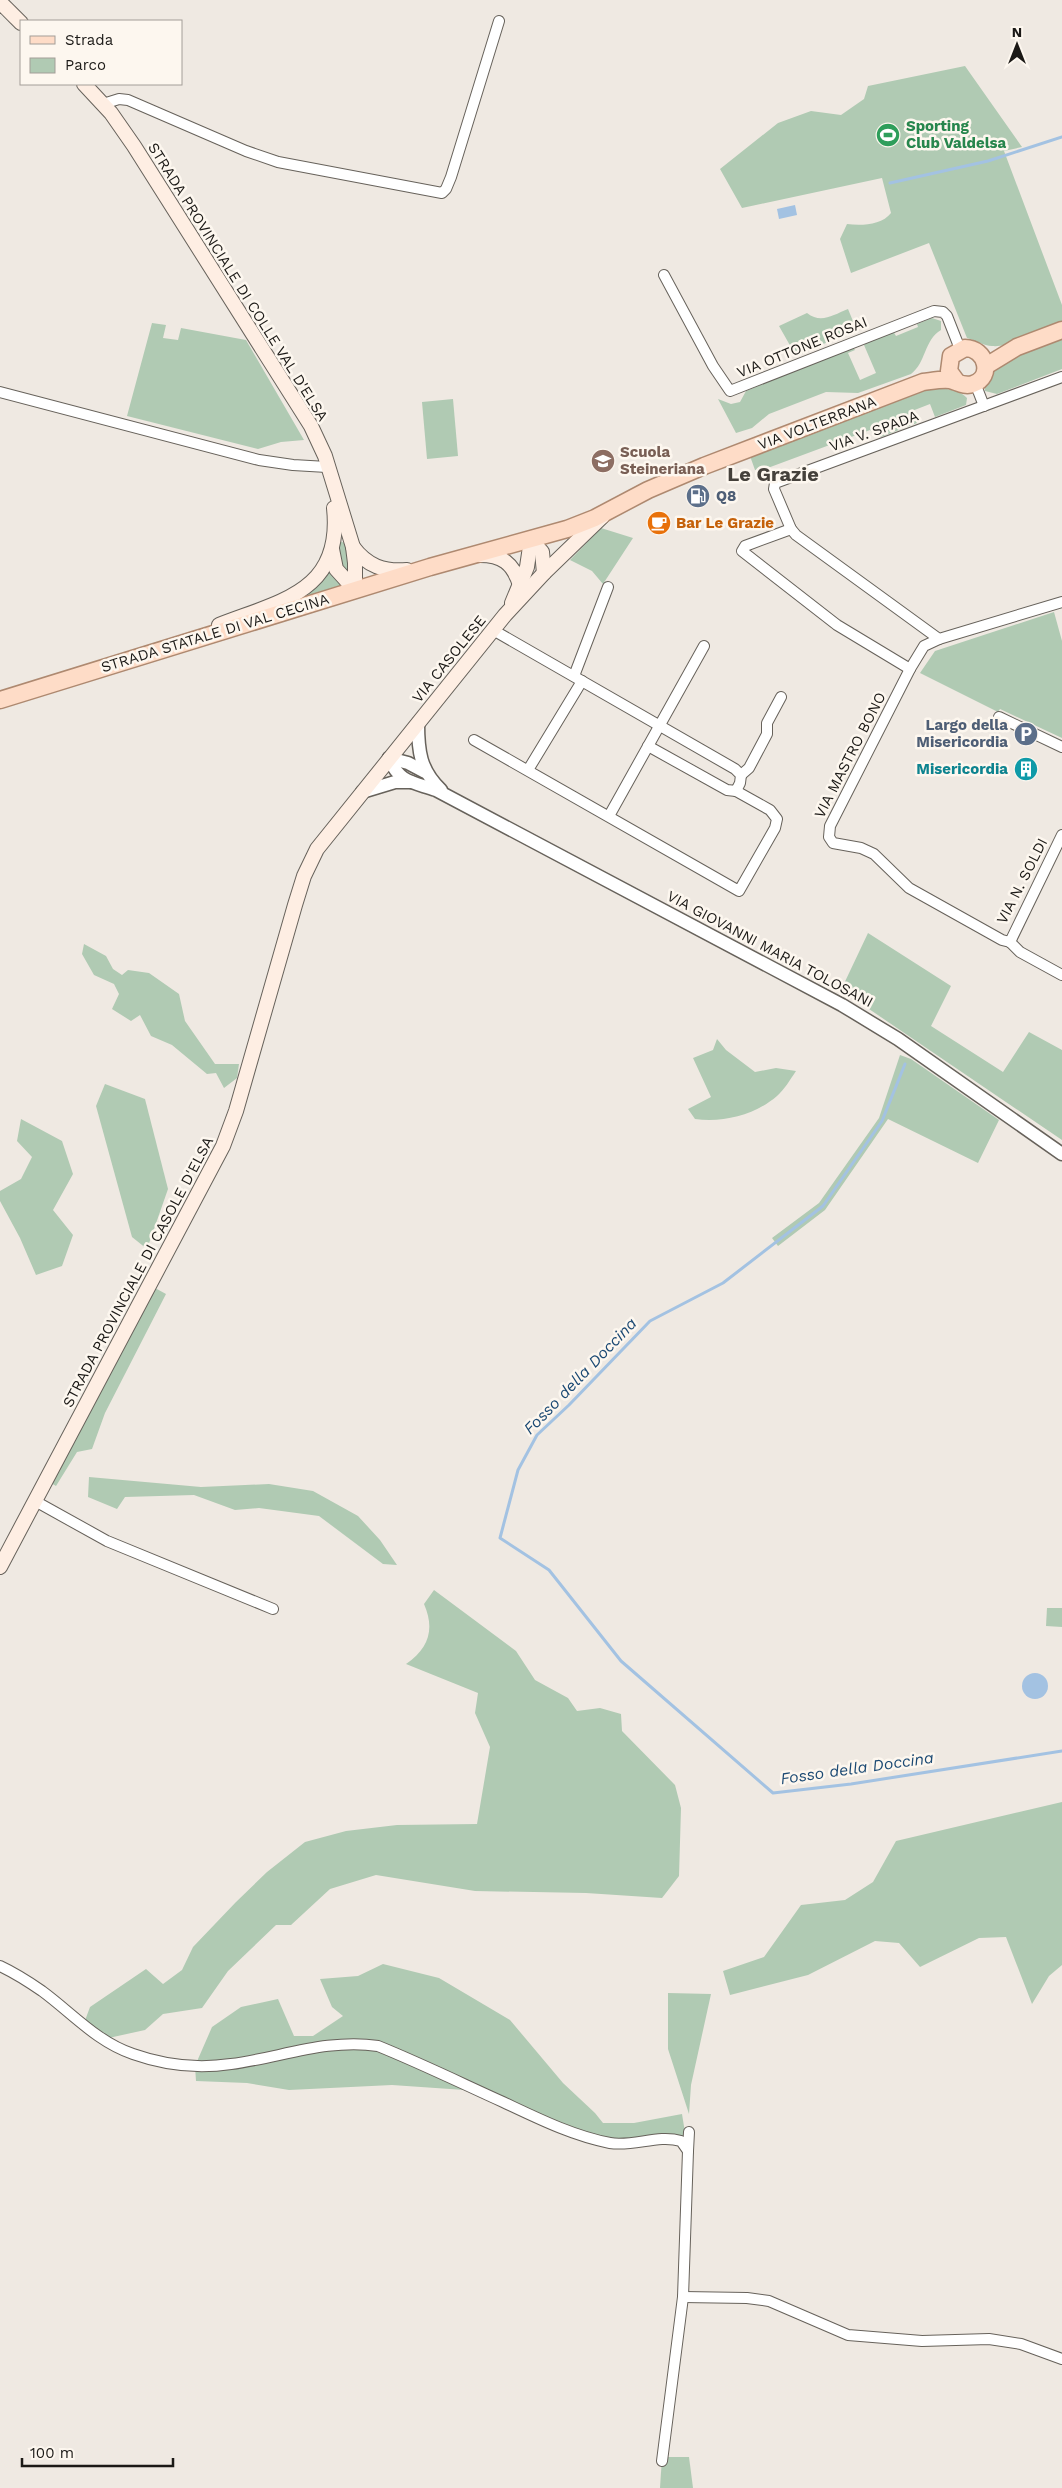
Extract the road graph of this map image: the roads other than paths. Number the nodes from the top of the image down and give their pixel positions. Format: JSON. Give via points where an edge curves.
{"nodes":[{"id":1,"x":0,"y":2,"type":"edge"},
{"id":2,"x":500,"y":21,"type":"dead end"},
{"id":3,"x":20,"y":22,"type":"edge"},
{"id":4,"x":85,"y":85,"type":"edge"},
{"id":5,"x":103,"y":104,"type":"junction"},
{"id":6,"x":664,"y":275,"type":"dead end"},
{"id":7,"x":1062,"y":330,"type":"edge"},
{"id":8,"x":960,"y":349,"type":"junction"},
{"id":9,"x":982,"y":359,"type":"junction"},
{"id":10,"x":948,"y":367,"type":"junction"},
{"id":11,"x":1062,"y":377,"type":"edge"},
{"id":12,"x":923,"y":382,"type":"junction"},
{"id":13,"x":956,"y":382,"type":"junction"},
{"id":14,"x":974,"y":384,"type":"junction"},
{"id":15,"x":0,"y":392,"type":"edge"},
{"id":16,"x":984,"y":406,"type":"junction"},
{"id":17,"x":327,"y":467,"type":"junction"},
{"id":18,"x":332,"y":484,"type":"junction"},
{"id":19,"x":607,"y":512,"type":"junction"},
{"id":20,"x":791,"y":530,"type":"junction"},
{"id":21,"x":530,"y":540,"type":"junction"},
{"id":22,"x":332,"y":548,"type":"junction"},
{"id":23,"x":353,"y":548,"type":"junction"},
{"id":24,"x":471,"y":554,"type":"junction"},
{"id":25,"x":430,"y":566,"type":"junction"},
{"id":26,"x":544,"y":573,"type":"junction"},
{"id":27,"x":520,"y":585,"type":"junction"},
{"id":28,"x":608,"y":588,"type":"dead end"},
{"id":29,"x":355,"y":590,"type":"junction"},
{"id":30,"x":1062,"y":602,"type":"edge"},
{"id":31,"x":506,"y":615,"type":"junction"},
{"id":32,"x":493,"y":630,"type":"junction"},
{"id":33,"x":939,"y":639,"type":"junction"},
{"id":34,"x":704,"y":646,"type":"dead end"},
{"id":35,"x":166,"y":649,"type":"junction"},
{"id":36,"x":910,"y":669,"type":"junction"},
{"id":37,"x":578,"y":678,"type":"junction"},
{"id":38,"x":781,"y":697,"type":"dead end"},
{"id":39,"x":0,"y":700,"type":"edge"},
{"id":40,"x":999,"y":717,"type":"dead end"},
{"id":41,"x":418,"y":723,"type":"junction"},
{"id":42,"x":659,"y":725,"type":"junction"},
{"id":43,"x":474,"y":740,"type":"dead end"},
{"id":44,"x":648,"y":746,"type":"junction"},
{"id":45,"x":1062,"y":748,"type":"edge"},
{"id":46,"x":389,"y":758,"type":"junction"},
{"id":47,"x":528,"y":770,"type":"junction"},
{"id":48,"x":425,"y":772,"type":"junction"},
{"id":49,"x":741,"y":774,"type":"junction"},
{"id":50,"x":411,"y":782,"type":"junction"},
{"id":51,"x":736,"y":790,"type":"junction"},
{"id":52,"x":362,"y":792,"type":"junction"},
{"id":53,"x":449,"y":797,"type":"junction"},
{"id":54,"x":608,"y":816,"type":"junction"},
{"id":55,"x":1062,"y":835,"type":"edge"},
{"id":56,"x":1010,"y":942,"type":"junction"},
{"id":57,"x":1062,"y":975,"type":"edge"},
{"id":58,"x":1062,"y":1154,"type":"edge"},
{"id":59,"x":35,"y":1501,"type":"junction"},
{"id":60,"x":0,"y":1566,"type":"edge"},
{"id":61,"x":273,"y":1610,"type":"dead end"},
{"id":62,"x":0,"y":1966,"type":"edge"},
{"id":63,"x":689,"y":2132,"type":"dead end"},
{"id":64,"x":688,"y":2151,"type":"junction"},
{"id":65,"x":683,"y":2297,"type":"junction"},
{"id":66,"x":1062,"y":2359,"type":"edge"},
{"id":67,"x":662,"y":2461,"type":"dead end"}],
"edges":[{"from":1,"to":3,"type":"main road"},
{"from":2,"to":5,"type":"street","via":[[451,177],[442,193],[287,164],[246,151],[134,102],[119,98]]},
{"from":4,"to":5,"type":"main road","name":"STRADA PROVINCIALE DI COLLE VAL D'ELSA"},
{"from":5,"to":17,"type":"main road","name":"STRADA PROVINCIALE DI COLLE VAL D'ELSA","via":[[134,146],[295,398],[319,442]]},
{"from":6,"to":8,"type":"street","name":"VIA OTTONE ROSAI","via":[[730,391],[934,311],[947,316]]},
{"from":7,"to":9,"type":"main road"},
{"from":8,"to":9,"type":"main road","via":[[970,348]]},
{"from":8,"to":10,"type":"main road","name":"VIA VOLTERRANA","via":[[951,356]]},
{"from":9,"to":14,"type":"main road","via":[[983,377]]},
{"from":10,"to":12,"type":"main road","name":"VIA VOLTERRANA"},
{"from":10,"to":13,"type":"main road"},
{"from":11,"to":16,"type":"street","name":"VIA V. SPADA"},
{"from":12,"to":13,"type":"main road","name":"VIA VOLTERRANA"},
{"from":12,"to":19,"type":"main road","name":"VIA VOLTERRANA","via":[[704,466]]},
{"from":13,"to":14,"type":"main road","name":"VIA VOLTERRANA"},
{"from":14,"to":16,"type":"street"},
{"from":15,"to":17,"type":"street","via":[[259,460]]},
{"from":16,"to":20,"type":"street","name":"VIA V. SPADA","via":[[775,484],[775,492]]},
{"from":17,"to":18,"type":"main road","name":"STRADA PROVINCIALE DI COLLE VAL D'ELSA"},
{"from":18,"to":22,"type":"main road","name":"STRADA PROVINCIALE DI COLLE VAL D'ELSA","via":[[335,516]]},
{"from":18,"to":23,"type":"main road","name":"STRADA PROVINCIALE DI COLLE VAL D'ELSA"},
{"from":19,"to":21,"type":"main road","name":"VIA VOLTERRANA","via":[[567,530]]},
{"from":19,"to":26,"type":"main road","name":"VIA CASOLESE"},
{"from":20,"to":33,"type":"street"},
{"from":20,"to":36,"type":"street","via":[[747,545],[742,551],[846,631]]},
{"from":21,"to":24,"type":"main road","name":"VIA VOLTERRANA"},
{"from":21,"to":26,"type":"main road","via":[[542,552]]},
{"from":21,"to":27,"type":"main road","name":"VIA CASOLESE","via":[[527,566]]},
{"from":22,"to":29,"type":"main road","name":"STRADA PROVINCIALE DI COLLE VAL D'ELSA","via":[[336,569]]},
{"from":22,"to":35,"type":"main road","name":"STRADA PROVINCIALE DI COLLE VAL D'ELSA","via":[[320,573],[294,596]]},
{"from":23,"to":25,"type":"main road","via":[[364,560],[387,571]]},
{"from":23,"to":29,"type":"main road","name":"STRADA PROVINCIALE DI COLLE VAL D'ELSA"},
{"from":24,"to":25,"type":"main road","name":"VIA VOLTERRANA"},
{"from":24,"to":27,"type":"main road","via":[[505,560],[514,570]]},
{"from":25,"to":29,"type":"main road","name":"STRADA STATALE DI VAL CECINA"},
{"from":26,"to":31,"type":"main road","name":"VIA CASOLESE"},
{"from":27,"to":31,"type":"main road","name":"VIA CASOLESE"},
{"from":28,"to":37,"type":"street"},
{"from":29,"to":35,"type":"main road","name":"STRADA STATALE DI VAL CECINA"},
{"from":30,"to":33,"type":"street","name":"VIA MASTRO BONO"},
{"from":31,"to":32,"type":"main road","name":"VIA CASOLESE"},
{"from":32,"to":37,"type":"street"},
{"from":32,"to":41,"type":"main road","name":"VIA CASOLESE"},
{"from":33,"to":36,"type":"street","name":"VIA MASTRO BONO","via":[[924,646]]},
{"from":34,"to":42,"type":"street"},
{"from":35,"to":39,"type":"main road","name":"STRADA STATALE DI VAL CECINA"},
{"from":36,"to":56,"type":"street","name":"VIA MASTRO BONO","via":[[832,822],[829,837],[833,843],[874,854],[909,888]]},
{"from":37,"to":42,"type":"street"},
{"from":37,"to":47,"type":"street"},
{"from":38,"to":49,"type":"street","via":[[767,723],[767,734],[749,768]]},
{"from":40,"to":45,"type":"street"},
{"from":41,"to":46,"type":"main road","name":"STRADA PROVINCIALE DI CASOLE D'ELSA"},
{"from":41,"to":48,"type":"street","name":"VIA GIOVANNI MARIA TOLOSANI","via":[[419,758]]},
{"from":42,"to":44,"type":"street"},
{"from":42,"to":49,"type":"street"},
{"from":43,"to":47,"type":"street"},
{"from":44,"to":51,"type":"street","via":[[722,788]]},
{"from":44,"to":54,"type":"street"},
{"from":46,"to":48,"type":"street","name":"VIA GIOVANNI MARIA TOLOSANI"},
{"from":46,"to":50,"type":"street","name":"VIA GIOVANNI MARIA TOLOSANI","via":[[395,772]]},
{"from":46,"to":52,"type":"main road","name":"STRADA PROVINCIALE DI CASOLE D'ELSA"},
{"from":47,"to":54,"type":"street"},
{"from":48,"to":53,"type":"street","name":"VIA GIOVANNI MARIA TOLOSANI"},
{"from":49,"to":51,"type":"street"},
{"from":50,"to":52,"type":"street","name":"VIA GIOVANNI MARIA TOLOSANI","via":[[395,782]]},
{"from":50,"to":53,"type":"street","name":"VIA GIOVANNI MARIA TOLOSANI"},
{"from":51,"to":54,"type":"street","via":[[770,810],[777,819],[739,891]]},
{"from":52,"to":59,"type":"main road","name":"STRADA PROVINCIALE DI CASOLE D'ELSA","via":[[320,844],[304,876],[223,1146]]},
{"from":53,"to":58,"type":"street","name":"VIA GIOVANNI MARIA TOLOSANI","via":[[842,1005],[898,1039]]},
{"from":55,"to":56,"type":"street","name":"VIA N. SOLDI"},
{"from":56,"to":57,"type":"street","name":"VIA MASTRO BONO","via":[[1020,952]]},
{"from":59,"to":60,"type":"main road","name":"STRADA PROVINCIALE DI CASOLE D'ELSA"},
{"from":59,"to":61,"type":"street","via":[[106,1541]]},
{"from":62,"to":64,"type":"street","via":[[44,1992],[83,2026],[111,2044],[144,2058],[185,2066],[230,2065],[314,2048],[378,2046],[555,2126],[610,2142],[634,2144],[671,2138],[681,2141]]},
{"from":63,"to":64,"type":"street"},
{"from":64,"to":65,"type":"street"},
{"from":65,"to":66,"type":"street","via":[[769,2301],[848,2335],[922,2341],[989,2339],[1021,2344]]},
{"from":65,"to":67,"type":"street"}]}
